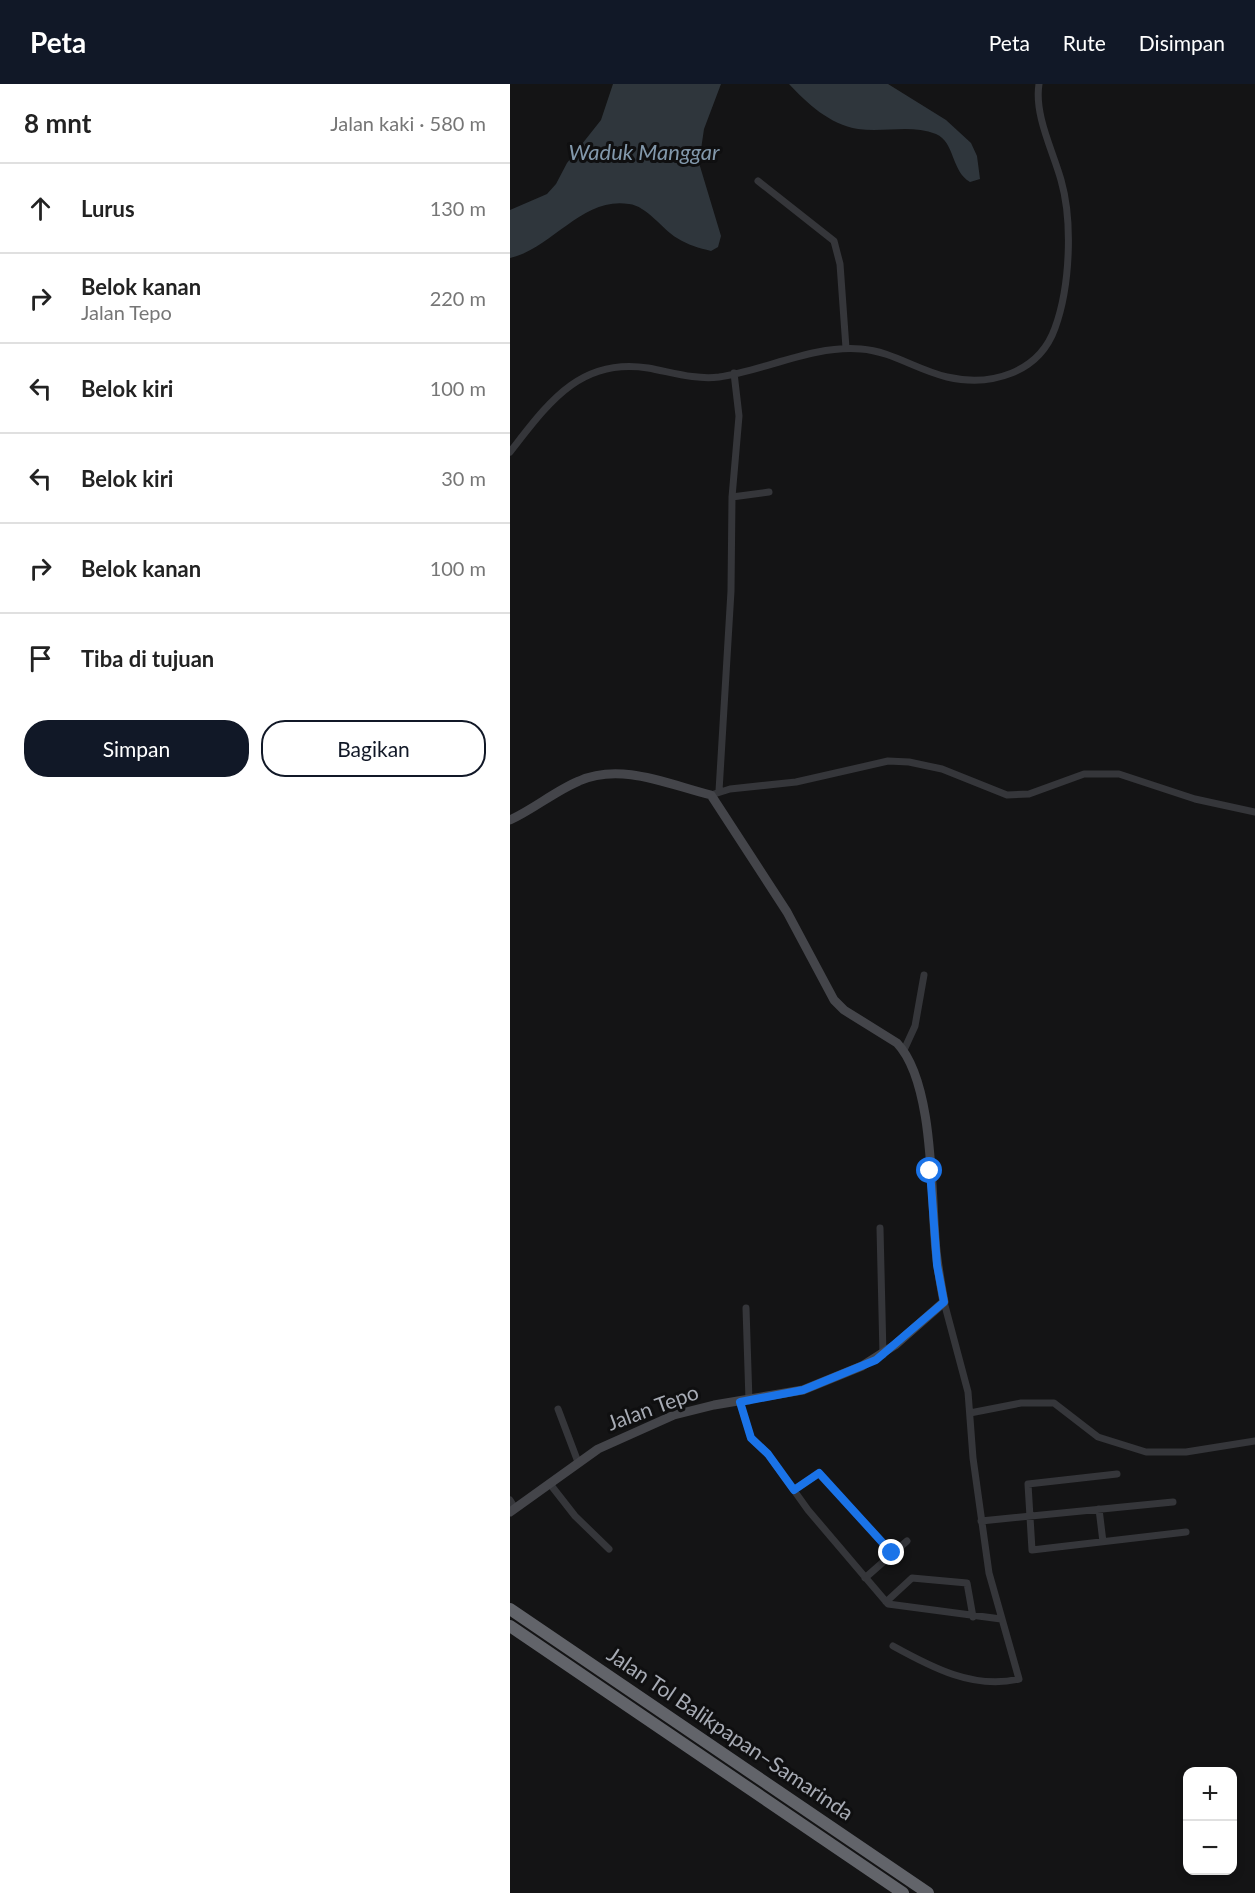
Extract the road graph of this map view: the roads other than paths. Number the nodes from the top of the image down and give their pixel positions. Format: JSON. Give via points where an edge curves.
{"nodes":[{"id":1,"x":1039,"y":84,"type":"edge"},
{"id":2,"x":758,"y":180,"type":"dead end"},
{"id":3,"x":846,"y":348,"type":"junction"},
{"id":4,"x":734,"y":373,"type":"junction"},
{"id":5,"x":510,"y":452,"type":"edge"},
{"id":6,"x":769,"y":492,"type":"dead end"},
{"id":7,"x":732,"y":497,"type":"junction"},
{"id":8,"x":715,"y":793,"type":"junction"},
{"id":9,"x":1255,"y":812,"type":"edge"},
{"id":10,"x":510,"y":819,"type":"edge"},
{"id":11,"x":924,"y":975,"type":"dead end"},
{"id":12,"x":904,"y":1050,"type":"junction"},
{"id":13,"x":880,"y":1228,"type":"dead end"},
{"id":14,"x":944,"y":1302,"type":"junction"},
{"id":15,"x":746,"y":1308,"type":"dead end"},
{"id":16,"x":883,"y":1354,"type":"junction"},
{"id":17,"x":745,"y":1401,"type":"junction"},
{"id":18,"x":558,"y":1409,"type":"dead end"},
{"id":19,"x":970,"y":1411,"type":"junction"},
{"id":20,"x":1255,"y":1441,"type":"edge"},
{"id":21,"x":578,"y":1462,"type":"junction"},
{"id":22,"x":1117,"y":1474,"type":"dead end"},
{"id":23,"x":550,"y":1484,"type":"junction"},
{"id":24,"x":794,"y":1490,"type":"junction"},
{"id":25,"x":1173,"y":1502,"type":"dead end"},
{"id":26,"x":512,"y":1507,"type":"edge"},
{"id":27,"x":1099,"y":1509,"type":"junction"},
{"id":28,"x":1028,"y":1516,"type":"junction"},
{"id":29,"x":981,"y":1521,"type":"junction"},
{"id":30,"x":1186,"y":1532,"type":"dead end"},
{"id":31,"x":907,"y":1541,"type":"dead end"},
{"id":32,"x":1103,"y":1542,"type":"junction"},
{"id":33,"x":609,"y":1549,"type":"dead end"},
{"id":34,"x":892,"y":1553,"type":"junction"},
{"id":35,"x":865,"y":1578,"type":"junction"},
{"id":36,"x":886,"y":1602,"type":"junction"},
{"id":37,"x":510,"y":1609,"type":"edge"},
{"id":38,"x":973,"y":1617,"type":"junction"},
{"id":39,"x":1001,"y":1618,"type":"junction"},
{"id":40,"x":510,"y":1626,"type":"edge"},
{"id":41,"x":892,"y":1646,"type":"dead end"},
{"id":42,"x":903,"y":1893,"type":"edge"},
{"id":43,"x":928,"y":1893,"type":"edge"}],
"edges":[{"from":1,"to":3,"type":"street","via":[[1040,114],[1062,183],[1067,251],[1060,310],[1054,330],[1037,359],[1024,369],[999,378],[966,380],[873,350]]},
{"from":2,"to":3,"type":"street","via":[[834,241],[840,264]]},
{"from":3,"to":4,"type":"street"},
{"from":4,"to":5,"type":"street","via":[[706,378],[645,367],[599,371],[578,380],[552,399]]},
{"from":4,"to":7,"type":"street","via":[[739,416]]},
{"from":6,"to":7,"type":"street"},
{"from":7,"to":8,"type":"street","via":[[731,591]]},
{"from":8,"to":9,"type":"street","via":[[796,782],[888,761],[942,770],[1007,795],[1029,794],[1084,774],[1119,774],[1195,799]]},
{"from":8,"to":10,"type":"street","via":[[640,776],[604,773],[578,781]]},
{"from":8,"to":12,"type":"street","via":[[787,912],[834,1000]]},
{"from":11,"to":12,"type":"street","via":[[915,1026]]},
{"from":12,"to":14,"type":"street","via":[[922,1099]]},
{"from":13,"to":16,"type":"street"},
{"from":14,"to":16,"type":"street","name":"Jalan Tepo"},
{"from":14,"to":19,"type":"street"},
{"from":15,"to":17,"type":"street"},
{"from":16,"to":17,"type":"street","name":"Jalan Tepo","via":[[803,1390]]},
{"from":17,"to":21,"type":"street","name":"Jalan Tepo","via":[[674,1415],[612,1442]]},
{"from":17,"to":24,"type":"street","via":[[751,1438]]},
{"from":18,"to":21,"type":"street"},
{"from":19,"to":20,"type":"street","via":[[1021,1403],[1054,1403],[1098,1437],[1146,1452],[1186,1452]]},
{"from":19,"to":29,"type":"street"},
{"from":21,"to":23,"type":"street","name":"Jalan Tepo"},
{"from":22,"to":28,"type":"street","via":[[1030,1483],[1026,1487]]},
{"from":23,"to":26,"type":"street","name":"Jalan Tepo"},
{"from":23,"to":33,"type":"street"},
{"from":24,"to":34,"type":"street","via":[[819,1473]]},
{"from":24,"to":35,"type":"street"},
{"from":25,"to":27,"type":"street"},
{"from":27,"to":28,"type":"street"},
{"from":27,"to":32,"type":"street"},
{"from":28,"to":29,"type":"street"},
{"from":28,"to":32,"type":"street","via":[[1032,1550]]},
{"from":29,"to":39,"type":"street"},
{"from":30,"to":32,"type":"street"},
{"from":31,"to":34,"type":"street"},
{"from":34,"to":35,"type":"street"},
{"from":35,"to":36,"type":"street"},
{"from":36,"to":38,"type":"street"},
{"from":36,"to":38,"type":"street","via":[[912,1578],[967,1583]]},
{"from":37,"to":43,"type":"highway","name":"Jalan Tol Balikpapan–Samarinda"},
{"from":38,"to":39,"type":"street"},
{"from":39,"to":41,"type":"street","via":[[1019,1679],[990,1683],[973,1680],[937,1669]]},
{"from":40,"to":42,"type":"highway","name":"Jalan Tol Balikpapan–Samarinda"}]}
